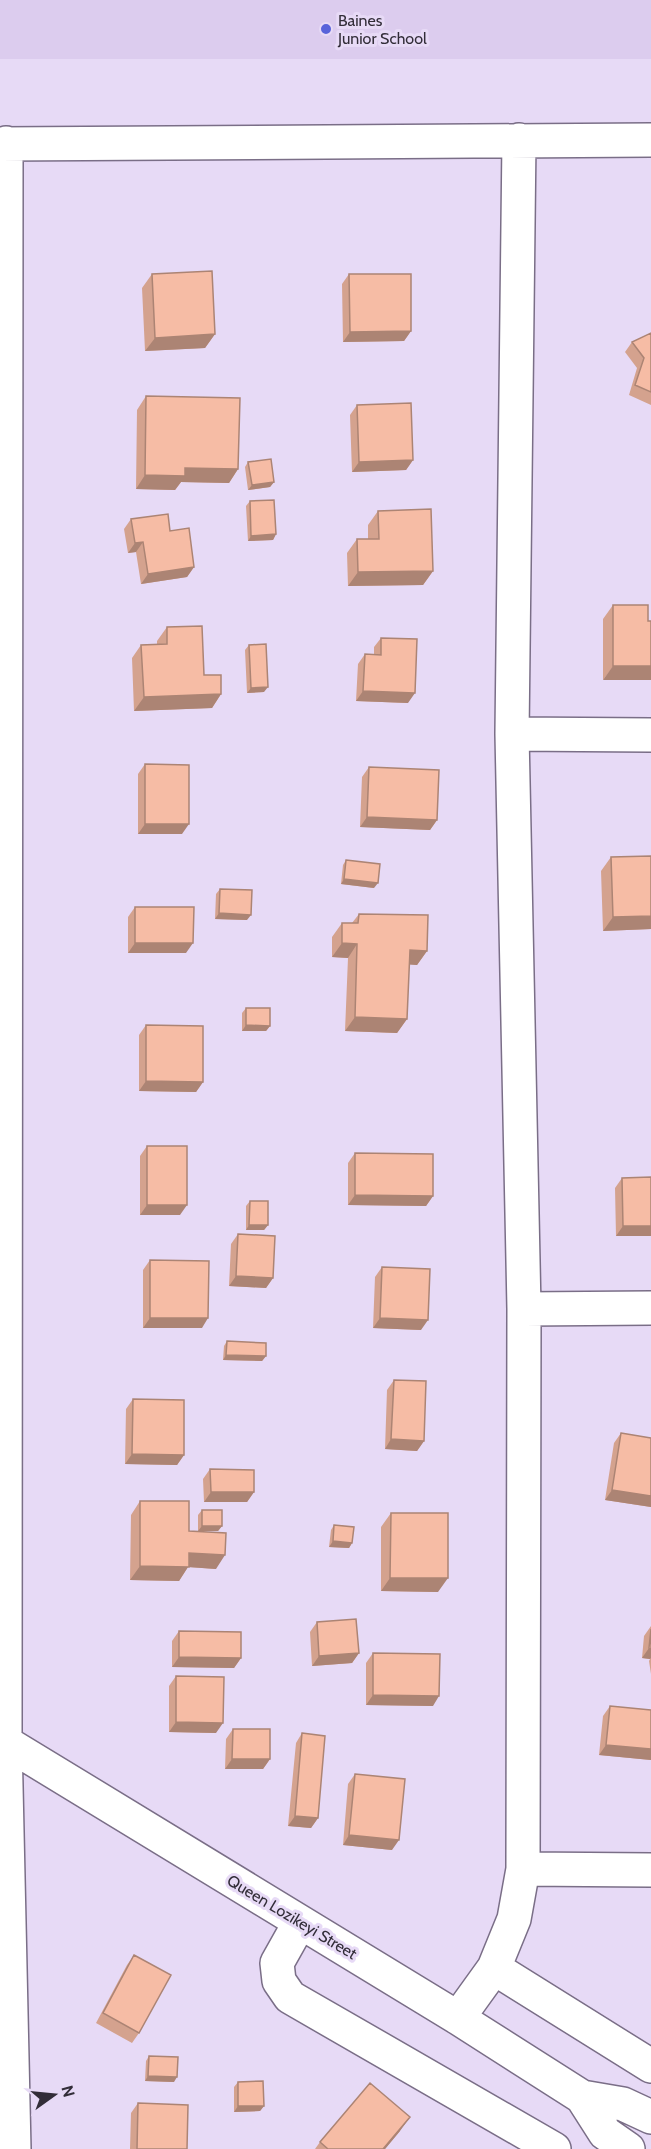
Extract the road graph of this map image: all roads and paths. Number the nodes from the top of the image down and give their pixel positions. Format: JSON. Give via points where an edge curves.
{"nodes":[{"id":1,"x":519,"y":140,"type":"junction"},
{"id":2,"x":651,"y":140,"type":"edge"},
{"id":3,"x":3,"y":143,"type":"edge"},
{"id":4,"x":512,"y":734,"type":"junction"},
{"id":5,"x":651,"y":735,"type":"edge"},
{"id":6,"x":651,"y":1308,"type":"edge"},
{"id":7,"x":524,"y":1309,"type":"junction"},
{"id":8,"x":3,"y":1740,"type":"edge"},
{"id":9,"x":523,"y":1869,"type":"junction"},
{"id":10,"x":651,"y":1870,"type":"edge"},
{"id":11,"x":300,"y":1922,"type":"junction"},
{"id":12,"x":494,"y":1968,"type":"junction"},
{"id":13,"x":458,"y":2018,"type":"junction"},
{"id":14,"x":651,"y":2066,"type":"edge"},
{"id":15,"x":582,"y":2097,"type":"junction"},
{"id":16,"x":651,"y":2117,"type":"edge"},
{"id":17,"x":14,"y":2149,"type":"edge"},
{"id":18,"x":554,"y":2149,"type":"edge"},
{"id":19,"x":628,"y":2149,"type":"edge"}],
"edges":[{"from":1,"to":2,"type":"street"},
{"from":1,"to":3,"type":"street"},
{"from":1,"to":4,"type":"street"},
{"from":3,"to":8,"type":"street"},
{"from":4,"to":5,"type":"street"},
{"from":4,"to":7,"type":"street"},
{"from":6,"to":7,"type":"street"},
{"from":7,"to":9,"type":"street"},
{"from":8,"to":11,"type":"street","name":"Queen Lozikeyi Street"},
{"from":8,"to":17,"type":"street"},
{"from":9,"to":10,"type":"street"},
{"from":9,"to":12,"type":"street","via":[[514,1919]]},
{"from":11,"to":13,"type":"street","name":"Queen Lozikeyi Street"},
{"from":11,"to":18,"type":"street","via":[[276,1963],[279,1981],[290,1997]]},
{"from":12,"to":13,"type":"street"},
{"from":12,"to":14,"type":"street"},
{"from":13,"to":15,"type":"street","name":"Queen Lozikeyi Street"},
{"from":15,"to":16,"type":"street","name":"Queen Lozikeyi Street","via":[[623,2104]]},
{"from":15,"to":19,"type":"street","name":"Queen Lozikeyi Street","via":[[605,2133]]}]}
